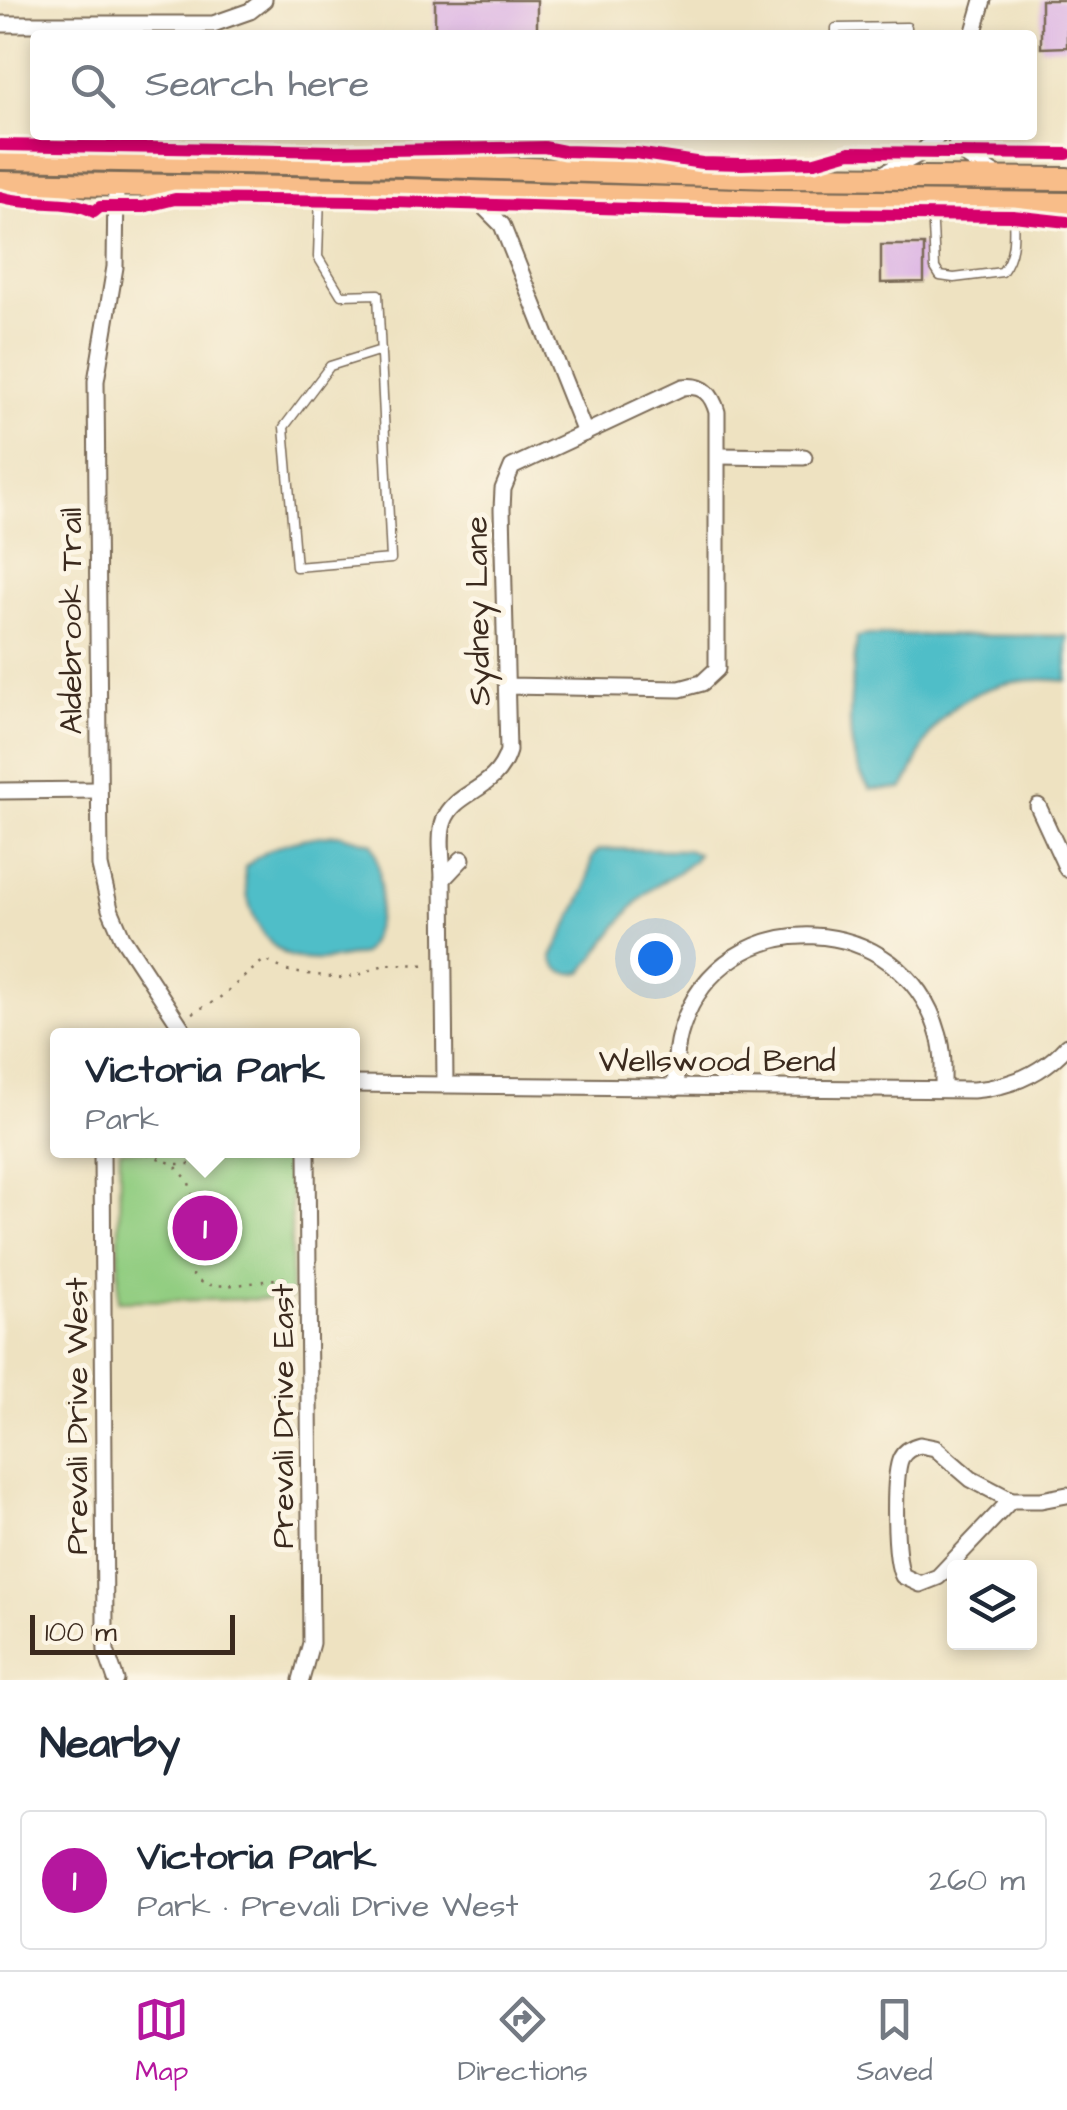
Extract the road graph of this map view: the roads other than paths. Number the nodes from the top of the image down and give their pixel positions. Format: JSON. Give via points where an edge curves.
{"nodes":[{"id":1,"x":264,"y":0,"type":"edge"},
{"id":2,"x":983,"y":0,"type":"edge"},
{"id":3,"x":0,"y":24,"type":"edge"},
{"id":4,"x":836,"y":30,"type":"edge"},
{"id":5,"x":907,"y":30,"type":"edge"},
{"id":6,"x":974,"y":30,"type":"edge"},
{"id":7,"x":932,"y":140,"type":"edge"},
{"id":8,"x":956,"y":140,"type":"edge"},
{"id":9,"x":0,"y":158,"type":"edge"},
{"id":10,"x":321,"y":164,"type":"junction"},
{"id":11,"x":877,"y":177,"type":"junction"},
{"id":12,"x":932,"y":178,"type":"junction"},
{"id":13,"x":1002,"y":178,"type":"junction"},
{"id":14,"x":1067,"y":179,"type":"edge"},
{"id":15,"x":0,"y":183,"type":"edge"},
{"id":16,"x":116,"y":186,"type":"junction"},
{"id":17,"x":320,"y":188,"type":"junction"},
{"id":18,"x":469,"y":192,"type":"junction"},
{"id":19,"x":511,"y":193,"type":"junction"},
{"id":20,"x":932,"y":202,"type":"junction"},
{"id":21,"x":1013,"y":203,"type":"junction"},
{"id":22,"x":1067,"y":204,"type":"edge"},
{"id":23,"x":502,"y":224,"type":"junction"},
{"id":24,"x":381,"y":350,"type":"junction"},
{"id":25,"x":585,"y":433,"type":"junction"},
{"id":26,"x":718,"y":456,"type":"junction"},
{"id":27,"x":804,"y":457,"type":"dead end"},
{"id":28,"x":506,"y":686,"type":"junction"},
{"id":29,"x":98,"y":790,"type":"junction"},
{"id":30,"x":0,"y":791,"type":"edge"},
{"id":31,"x":1038,"y":806,"type":"dead end"},
{"id":32,"x":462,"y":859,"type":"dead end"},
{"id":33,"x":1067,"y":869,"type":"edge"},
{"id":34,"x":444,"y":879,"type":"junction"},
{"id":35,"x":182,"y":1028,"type":"edge"},
{"id":36,"x":1067,"y":1046,"type":"edge"},
{"id":37,"x":360,"y":1084,"type":"edge"},
{"id":38,"x":445,"y":1084,"type":"junction"},
{"id":39,"x":676,"y":1088,"type":"junction"},
{"id":40,"x":943,"y":1089,"type":"junction"},
{"id":41,"x":102,"y":1158,"type":"edge"},
{"id":42,"x":307,"y":1158,"type":"edge"},
{"id":43,"x":1067,"y":1495,"type":"edge"},
{"id":44,"x":1011,"y":1500,"type":"junction"},
{"id":45,"x":116,"y":1680,"type":"edge"},
{"id":46,"x":300,"y":1680,"type":"edge"}],
"edges":[{"from":1,"to":3,"type":"street","via":[[213,24]]},
{"from":2,"to":6,"type":"street"},
{"from":4,"to":5,"type":"lane"},
{"from":7,"to":11,"type":"street"},
{"from":8,"to":13,"type":"street","via":[[963,154]]},
{"from":9,"to":10,"type":"main road"},
{"from":10,"to":11,"type":"main road"},
{"from":10,"to":17,"type":"lane"},
{"from":11,"to":12,"type":"main road"},
{"from":12,"to":13,"type":"main road"},
{"from":12,"to":20,"type":"lane"},
{"from":13,"to":14,"type":"main road"},
{"from":15,"to":16,"type":"main road"},
{"from":16,"to":17,"type":"main road"},
{"from":16,"to":29,"type":"street","name":"Aldebrook Trail","via":[[115,266],[96,381]]},
{"from":17,"to":18,"type":"main road"},
{"from":17,"to":24,"type":"lane","via":[[318,257],[340,295],[378,294]]},
{"from":18,"to":19,"type":"main road"},
{"from":18,"to":23,"type":"street"},
{"from":19,"to":20,"type":"main road"},
{"from":19,"to":23,"type":"street"},
{"from":20,"to":21,"type":"main road"},
{"from":20,"to":21,"type":"lane","via":[[935,268],[954,278],[1002,272],[1014,245]]},
{"from":21,"to":22,"type":"main road"},
{"from":23,"to":25,"type":"street"},
{"from":24,"to":24,"type":"lane","via":[[390,559],[296,568],[284,427],[330,366]]},
{"from":25,"to":26,"type":"street","name":"Sydney Lane","via":[[694,385],[713,397]]},
{"from":25,"to":28,"type":"street","name":"Sydney Lane","via":[[512,467],[506,477]]},
{"from":26,"to":27,"type":"street"},
{"from":26,"to":28,"type":"street","via":[[717,669],[702,684],[680,689]]},
{"from":28,"to":34,"type":"street","name":"Sydney Lane","via":[[504,765],[454,804],[443,823]]},
{"from":29,"to":30,"type":"street"},
{"from":29,"to":35,"type":"street","name":"Aldebrook Trail","via":[[100,866],[110,909]]},
{"from":31,"to":33,"type":"street"},
{"from":32,"to":34,"type":"street"},
{"from":34,"to":38,"type":"street","name":"Sydney Lane"},
{"from":36,"to":40,"type":"street","name":"Wellswood Bend","via":[[1015,1082]]},
{"from":37,"to":38,"type":"street","name":"Wellswood Bend"},
{"from":38,"to":39,"type":"street","name":"Wellswood Bend"},
{"from":39,"to":40,"type":"street","name":"Wellswood Bend"},
{"from":39,"to":40,"type":"street","via":[[681,1028],[710,978],[767,942],[814,935],[871,950],[913,984],[938,1032]]},
{"from":41,"to":45,"type":"street","name":"Prevali Drive West","via":[[105,1628]]},
{"from":42,"to":46,"type":"street","name":"Prevali Drive East","via":[[311,1628]]},
{"from":43,"to":44,"type":"street"},
{"from":44,"to":44,"type":"street","via":[[935,1448],[911,1448],[898,1470],[900,1573],[916,1584],[934,1581]]}]}
